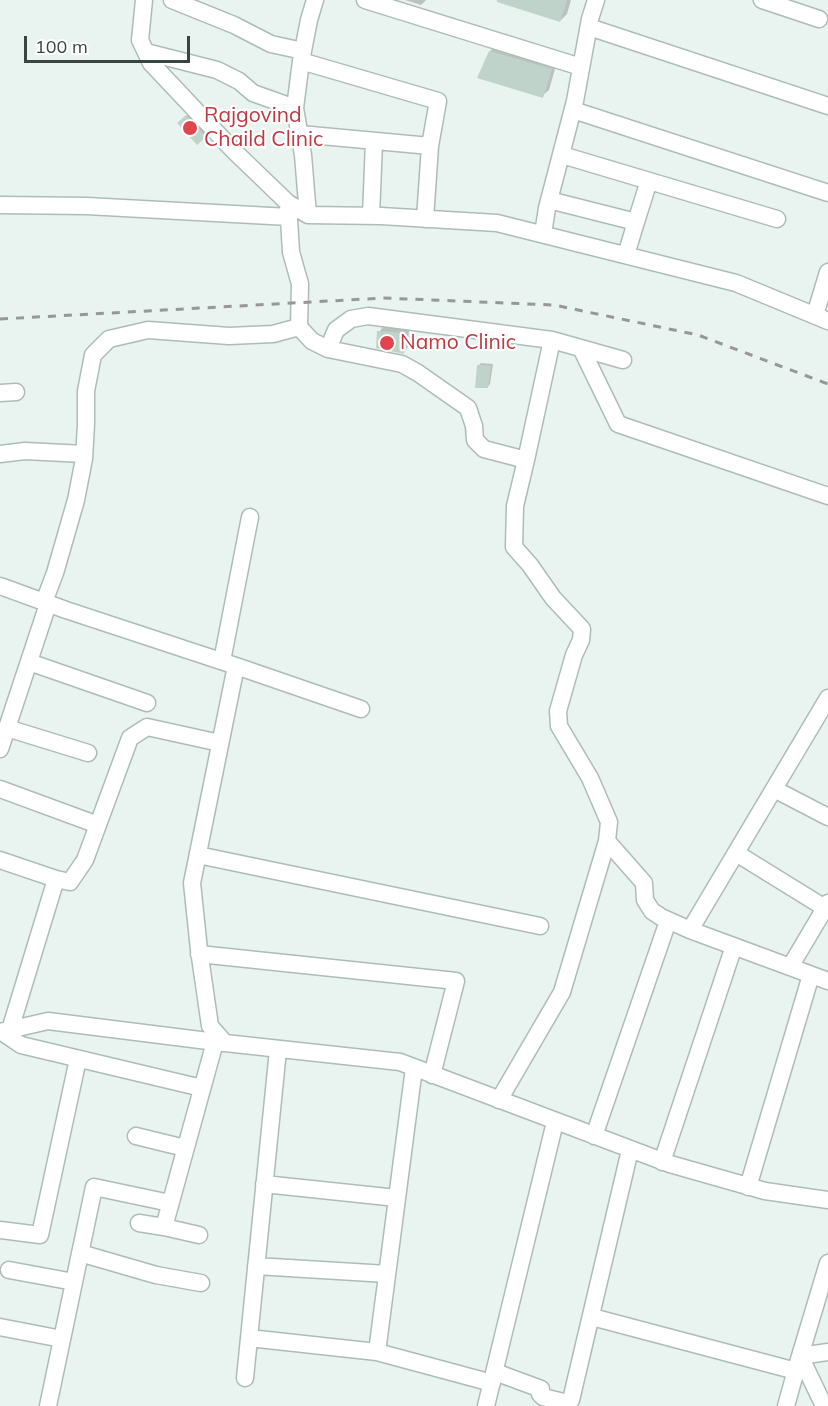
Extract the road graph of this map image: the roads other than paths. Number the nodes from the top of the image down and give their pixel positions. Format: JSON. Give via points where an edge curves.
{"nodes":[{"id":1,"x":144,"y":0,"type":"edge"},
{"id":2,"x":172,"y":0,"type":"edge"},
{"id":3,"x":315,"y":0,"type":"edge"},
{"id":4,"x":365,"y":0,"type":"edge"},
{"id":5,"x":596,"y":0,"type":"edge"},
{"id":6,"x":762,"y":0,"type":"edge"},
{"id":7,"x":819,"y":19,"type":"dead end"},
{"id":8,"x":589,"y":27,"type":"junction"},
{"id":9,"x":146,"y":52,"type":"junction"},
{"id":10,"x":302,"y":56,"type":"junction"},
{"id":11,"x":581,"y":67,"type":"junction"},
{"id":12,"x":828,"y":106,"type":"edge"},
{"id":13,"x":295,"y":108,"type":"junction"},
{"id":14,"x":573,"y":110,"type":"junction"},
{"id":15,"x":300,"y":134,"type":"junction"},
{"id":16,"x":374,"y":142,"type":"junction"},
{"id":17,"x":430,"y":146,"type":"junction"},
{"id":18,"x":561,"y":155,"type":"junction"},
{"id":19,"x":647,"y":187,"type":"dead end"},
{"id":20,"x":828,"y":193,"type":"edge"},
{"id":21,"x":549,"y":200,"type":"junction"},
{"id":22,"x":0,"y":204,"type":"edge"},
{"id":23,"x":288,"y":210,"type":"junction"},
{"id":24,"x":308,"y":215,"type":"junction"},
{"id":25,"x":371,"y":216,"type":"junction"},
{"id":26,"x":425,"y":219,"type":"junction"},
{"id":27,"x":777,"y":219,"type":"dead end"},
{"id":28,"x":636,"y":222,"type":"junction"},
{"id":29,"x":543,"y":234,"type":"junction"},
{"id":30,"x":626,"y":255,"type":"junction"},
{"id":31,"x":828,"y":272,"type":"edge"},
{"id":32,"x":821,"y":318,"type":"edge"},
{"id":33,"x":299,"y":327,"type":"junction"},
{"id":34,"x":552,"y":340,"type":"junction"},
{"id":35,"x":581,"y":348,"type":"junction"},
{"id":36,"x":328,"y":349,"type":"junction"},
{"id":37,"x":623,"y":360,"type":"dead end"},
{"id":38,"x":0,"y":454,"type":"edge"},
{"id":39,"x":84,"y":454,"type":"junction"},
{"id":40,"x":526,"y":460,"type":"junction"},
{"id":41,"x":828,"y":496,"type":"edge"},
{"id":42,"x":250,"y":517,"type":"dead end"},
{"id":43,"x":0,"y":586,"type":"edge"},
{"id":44,"x":46,"y":603,"type":"junction"},
{"id":45,"x":29,"y":662,"type":"junction"},
{"id":46,"x":229,"y":664,"type":"junction"},
{"id":47,"x":828,"y":698,"type":"edge"},
{"id":48,"x":147,"y":703,"type":"dead end"},
{"id":49,"x":361,"y":709,"type":"dead end"},
{"id":50,"x":821,"y":727,"type":"edge"},
{"id":51,"x":7,"y":728,"type":"junction"},
{"id":52,"x":220,"y":743,"type":"junction"},
{"id":53,"x":0,"y":749,"type":"edge"},
{"id":54,"x":88,"y":753,"type":"dead end"},
{"id":55,"x":0,"y":789,"type":"edge"},
{"id":56,"x":774,"y":789,"type":"junction"},
{"id":57,"x":828,"y":817,"type":"edge"},
{"id":58,"x":98,"y":825,"type":"junction"},
{"id":59,"x":608,"y":841,"type":"junction"},
{"id":60,"x":736,"y":853,"type":"junction"},
{"id":61,"x":198,"y":855,"type":"junction"},
{"id":62,"x":0,"y":860,"type":"edge"},
{"id":63,"x":56,"y":879,"type":"junction"},
{"id":64,"x":826,"y":906,"type":"edge"},
{"id":65,"x":668,"y":921,"type":"junction"},
{"id":66,"x":540,"y":926,"type":"dead end"},
{"id":67,"x":690,"y":930,"type":"junction"},
{"id":68,"x":734,"y":946,"type":"junction"},
{"id":69,"x":199,"y":954,"type":"junction"},
{"id":70,"x":790,"y":967,"type":"junction"},
{"id":71,"x":811,"y":975,"type":"junction"},
{"id":72,"x":828,"y":981,"type":"edge"},
{"id":73,"x":4,"y":1031,"type":"edge"},
{"id":74,"x":220,"y":1043,"type":"junction"},
{"id":75,"x":278,"y":1050,"type":"junction"},
{"id":76,"x":78,"y":1059,"type":"junction"},
{"id":77,"x":414,"y":1068,"type":"junction"},
{"id":78,"x":432,"y":1075,"type":"junction"},
{"id":79,"x":202,"y":1088,"type":"junction"},
{"id":80,"x":499,"y":1101,"type":"junction"},
{"id":81,"x":555,"y":1122,"type":"junction"},
{"id":82,"x":136,"y":1136,"type":"dead end"},
{"id":83,"x":594,"y":1136,"type":"junction"},
{"id":84,"x":185,"y":1148,"type":"junction"},
{"id":85,"x":630,"y":1150,"type":"junction"},
{"id":86,"x":662,"y":1162,"type":"junction"},
{"id":87,"x":264,"y":1184,"type":"junction"},
{"id":88,"x":748,"y":1187,"type":"junction"},
{"id":89,"x":397,"y":1198,"type":"junction"},
{"id":90,"x":828,"y":1200,"type":"edge"},
{"id":91,"x":170,"y":1203,"type":"junction"},
{"id":92,"x":139,"y":1223,"type":"dead end"},
{"id":93,"x":164,"y":1227,"type":"junction"},
{"id":94,"x":0,"y":1230,"type":"edge"},
{"id":95,"x":199,"y":1235,"type":"dead end"},
{"id":96,"x":80,"y":1253,"type":"junction"},
{"id":97,"x":828,"y":1263,"type":"edge"},
{"id":98,"x":256,"y":1266,"type":"junction"},
{"id":99,"x":9,"y":1270,"type":"dead end"},
{"id":100,"x":387,"y":1274,"type":"junction"},
{"id":101,"x":74,"y":1282,"type":"junction"},
{"id":102,"x":201,"y":1283,"type":"dead end"},
{"id":103,"x":592,"y":1317,"type":"junction"},
{"id":104,"x":0,"y":1327,"type":"edge"},
{"id":105,"x":249,"y":1338,"type":"junction"},
{"id":106,"x":62,"y":1339,"type":"junction"},
{"id":107,"x":377,"y":1352,"type":"junction"},
{"id":108,"x":828,"y":1352,"type":"edge"},
{"id":109,"x":798,"y":1364,"type":"junction"},
{"id":110,"x":493,"y":1377,"type":"junction"},
{"id":111,"x":245,"y":1378,"type":"dead end"},
{"id":112,"x":48,"y":1406,"type":"edge"},
{"id":113,"x":486,"y":1406,"type":"edge"},
{"id":114,"x":786,"y":1406,"type":"edge"},
{"id":115,"x":824,"y":1406,"type":"edge"}],
"edges":[{"from":1,"to":9,"type":"street","via":[[140,40]]},
{"from":2,"to":10,"type":"street"},
{"from":3,"to":10,"type":"street"},
{"from":4,"to":11,"type":"street"},
{"from":5,"to":8,"type":"street"},
{"from":6,"to":7,"type":"street"},
{"from":8,"to":11,"type":"street"},
{"from":8,"to":12,"type":"street"},
{"from":9,"to":13,"type":"street","via":[[217,70],[253,93]]},
{"from":9,"to":23,"type":"street","via":[[151,63]]},
{"from":10,"to":13,"type":"street"},
{"from":10,"to":17,"type":"street","via":[[438,101]]},
{"from":11,"to":14,"type":"street"},
{"from":13,"to":15,"type":"street"},
{"from":14,"to":18,"type":"street"},
{"from":14,"to":20,"type":"street"},
{"from":15,"to":16,"type":"street"},
{"from":15,"to":24,"type":"street"},
{"from":16,"to":17,"type":"street"},
{"from":16,"to":25,"type":"street"},
{"from":17,"to":26,"type":"street"},
{"from":18,"to":21,"type":"street"},
{"from":18,"to":27,"type":"street"},
{"from":19,"to":28,"type":"street"},
{"from":21,"to":28,"type":"street"},
{"from":21,"to":29,"type":"street"},
{"from":22,"to":23,"type":"street"},
{"from":23,"to":24,"type":"street"},
{"from":23,"to":33,"type":"street","via":[[291,252],[300,284]]},
{"from":24,"to":25,"type":"street"},
{"from":25,"to":26,"type":"street"},
{"from":26,"to":29,"type":"street","via":[[497,223]]},
{"from":28,"to":30,"type":"street"},
{"from":29,"to":30,"type":"street"},
{"from":30,"to":32,"type":"street","via":[[736,283]]},
{"from":31,"to":32,"type":"street"},
{"from":33,"to":36,"type":"street","via":[[312,342]]},
{"from":33,"to":39,"type":"street","via":[[273,334],[229,336],[148,330],[109,339],[93,355],[87,382]]},
{"from":34,"to":35,"type":"street"},
{"from":34,"to":36,"type":"street","via":[[368,316],[351,319],[336,330]]},
{"from":34,"to":40,"type":"street"},
{"from":35,"to":37,"type":"street"},
{"from":35,"to":41,"type":"street","via":[[618,424]]},
{"from":36,"to":40,"type":"street","via":[[402,364],[468,408],[475,440],[484,449]]},
{"from":38,"to":39,"type":"street"},
{"from":39,"to":44,"type":"street","via":[[76,500]]},
{"from":40,"to":59,"type":"street","via":[[514,506],[513,548],[582,629],[558,711],[559,726],[590,778],[609,822]]},
{"from":42,"to":46,"type":"street"},
{"from":43,"to":44,"type":"street"},
{"from":44,"to":45,"type":"street"},
{"from":44,"to":46,"type":"street"},
{"from":45,"to":48,"type":"street"},
{"from":45,"to":51,"type":"street"},
{"from":46,"to":49,"type":"street"},
{"from":46,"to":52,"type":"street"},
{"from":47,"to":50,"type":"street"},
{"from":50,"to":56,"type":"street"},
{"from":51,"to":53,"type":"street"},
{"from":51,"to":54,"type":"street"},
{"from":52,"to":58,"type":"street","via":[[147,727],[130,738]]},
{"from":52,"to":61,"type":"street"},
{"from":55,"to":58,"type":"street"},
{"from":56,"to":57,"type":"street"},
{"from":56,"to":60,"type":"street"},
{"from":58,"to":63,"type":"street","via":[[85,860],[70,882]]},
{"from":59,"to":65,"type":"street","via":[[644,883],[645,900],[652,911]]},
{"from":59,"to":80,"type":"street","via":[[562,992]]},
{"from":60,"to":64,"type":"street"},
{"from":60,"to":67,"type":"street"},
{"from":61,"to":66,"type":"street"},
{"from":61,"to":69,"type":"street","via":[[192,883]]},
{"from":62,"to":63,"type":"street"},
{"from":63,"to":73,"type":"street"},
{"from":64,"to":70,"type":"street"},
{"from":65,"to":67,"type":"street"},
{"from":65,"to":83,"type":"street"},
{"from":67,"to":68,"type":"street"},
{"from":68,"to":70,"type":"street"},
{"from":68,"to":86,"type":"street"},
{"from":69,"to":74,"type":"street","via":[[210,1026]]},
{"from":69,"to":78,"type":"street","via":[[456,981]]},
{"from":70,"to":71,"type":"street"},
{"from":71,"to":72,"type":"street"},
{"from":71,"to":88,"type":"street"},
{"from":73,"to":74,"type":"street","via":[[48,1021]]},
{"from":73,"to":76,"type":"street","via":[[21,1045]]},
{"from":74,"to":75,"type":"street"},
{"from":74,"to":79,"type":"street"},
{"from":75,"to":77,"type":"street","via":[[400,1062]]},
{"from":75,"to":87,"type":"street"},
{"from":76,"to":79,"type":"street"},
{"from":76,"to":94,"type":"street","via":[[39,1235]]},
{"from":77,"to":78,"type":"street"},
{"from":77,"to":89,"type":"street"},
{"from":78,"to":80,"type":"street"},
{"from":79,"to":84,"type":"street"},
{"from":80,"to":81,"type":"street"},
{"from":81,"to":83,"type":"street"},
{"from":81,"to":110,"type":"street"},
{"from":82,"to":84,"type":"street"},
{"from":83,"to":85,"type":"street"},
{"from":84,"to":91,"type":"street"},
{"from":85,"to":86,"type":"street"},
{"from":85,"to":103,"type":"street"},
{"from":86,"to":88,"type":"street"},
{"from":87,"to":89,"type":"street"},
{"from":87,"to":98,"type":"street"},
{"from":88,"to":90,"type":"street"},
{"from":89,"to":100,"type":"street"},
{"from":91,"to":93,"type":"street"},
{"from":91,"to":96,"type":"street","via":[[94,1187]]},
{"from":92,"to":93,"type":"street"},
{"from":93,"to":95,"type":"street"},
{"from":96,"to":101,"type":"street"},
{"from":96,"to":102,"type":"street","via":[[156,1275]]},
{"from":97,"to":109,"type":"street"},
{"from":98,"to":100,"type":"street"},
{"from":98,"to":105,"type":"street"},
{"from":99,"to":101,"type":"street"},
{"from":100,"to":107,"type":"street"},
{"from":101,"to":106,"type":"street"},
{"from":103,"to":109,"type":"street"},
{"from":103,"to":110,"type":"street","via":[[568,1403],[543,1397],[542,1384]]},
{"from":104,"to":106,"type":"street"},
{"from":105,"to":107,"type":"street"},
{"from":105,"to":111,"type":"street"},
{"from":106,"to":112,"type":"street"},
{"from":107,"to":110,"type":"street"},
{"from":108,"to":109,"type":"street"},
{"from":109,"to":114,"type":"street"},
{"from":109,"to":115,"type":"street"},
{"from":110,"to":113,"type":"street"}]}
